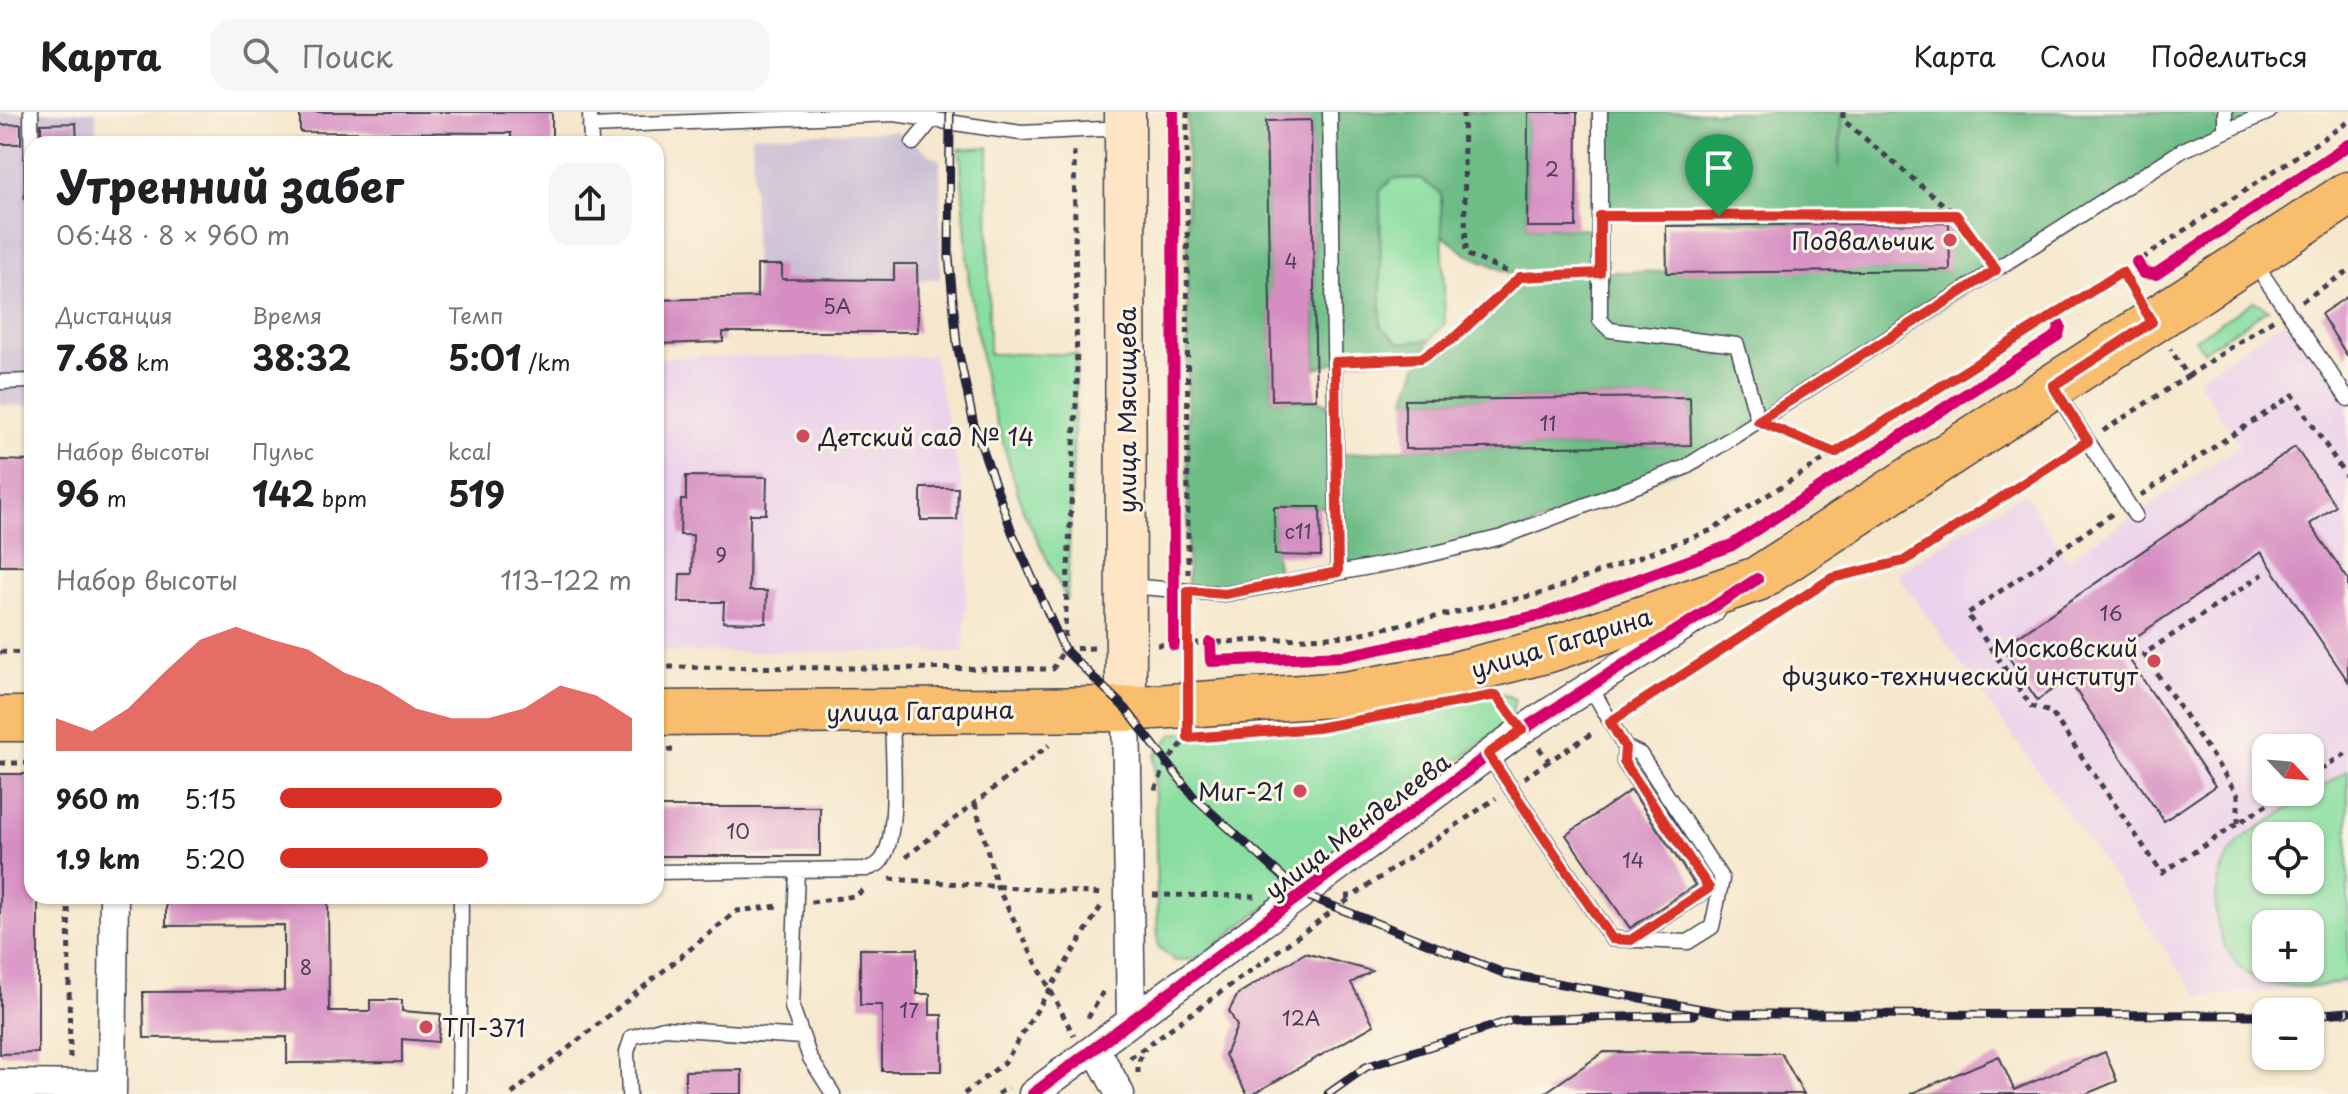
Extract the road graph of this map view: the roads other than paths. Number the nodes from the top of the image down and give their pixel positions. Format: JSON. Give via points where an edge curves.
{"nodes":[{"id":1,"x":31,"y":112,"type":"edge"},
{"id":2,"x":1330,"y":112,"type":"edge"},
{"id":3,"x":1600,"y":112,"type":"edge"},
{"id":4,"x":2225,"y":112,"type":"edge"},
{"id":5,"x":2269,"y":112,"type":"edge"},
{"id":6,"x":590,"y":119,"type":"edge"},
{"id":7,"x":932,"y":120,"type":"junction"},
{"id":8,"x":1125,"y":120,"type":"edge"},
{"id":9,"x":2225,"y":131,"type":"junction"},
{"id":10,"x":31,"y":136,"type":"edge"},
{"id":11,"x":913,"y":143,"type":"dead end"},
{"id":12,"x":2348,"y":194,"type":"edge"},
{"id":13,"x":2251,"y":257,"type":"junction"},
{"id":14,"x":24,"y":381,"type":"edge"},
{"id":15,"x":0,"y":382,"type":"edge"},
{"id":16,"x":2053,"y":386,"type":"junction"},
{"id":17,"x":2348,"y":399,"type":"edge"},
{"id":18,"x":1758,"y":421,"type":"junction"},
{"id":19,"x":2131,"y":509,"type":"road end"},
{"id":20,"x":1338,"y":572,"type":"junction"},
{"id":21,"x":1757,"y":579,"type":"junction"},
{"id":22,"x":1126,"y":586,"type":"junction"},
{"id":23,"x":1590,"y":686,"type":"junction"},
{"id":24,"x":1126,"y":709,"type":"junction"},
{"id":25,"x":892,"y":710,"type":"junction"},
{"id":26,"x":664,"y":713,"type":"edge"},
{"id":27,"x":0,"y":719,"type":"edge"},
{"id":28,"x":24,"y":719,"type":"edge"},
{"id":29,"x":1625,"y":747,"type":"junction"},
{"id":30,"x":1488,"y":754,"type":"junction"},
{"id":31,"x":797,"y":870,"type":"junction"},
{"id":32,"x":664,"y":872,"type":"edge"},
{"id":33,"x":114,"y":904,"type":"edge"},
{"id":34,"x":461,"y":904,"type":"edge"},
{"id":35,"x":1631,"y":940,"type":"junction"},
{"id":36,"x":1131,"y":1020,"type":"junction"},
{"id":37,"x":802,"y":1037,"type":"junction"},
{"id":38,"x":1095,"y":1048,"type":"junction"},
{"id":39,"x":0,"y":1084,"type":"edge"},
{"id":40,"x":1115,"y":1084,"type":"edge"},
{"id":41,"x":829,"y":1088,"type":"edge"},
{"id":42,"x":112,"y":1089,"type":"edge"},
{"id":43,"x":459,"y":1094,"type":"edge"},
{"id":44,"x":629,"y":1094,"type":"edge"},
{"id":45,"x":814,"y":1094,"type":"edge"},
{"id":46,"x":1033,"y":1094,"type":"edge"}],
"edges":[{"from":1,"to":10,"type":"lane"},
{"from":2,"to":20,"type":"lane"},
{"from":3,"to":18,"type":"lane","via":[[1600,320],[1610,330],[1737,345]]},
{"from":4,"to":9,"type":"lane"},
{"from":5,"to":9,"type":"lane"},
{"from":6,"to":7,"type":"lane","via":[[895,114]]},
{"from":7,"to":8,"type":"lane","via":[[1021,133]]},
{"from":7,"to":11,"type":"lane"},
{"from":8,"to":22,"type":"main road","name":"улица Мясищева"},
{"from":9,"to":18,"type":"lane","via":[[2183,150]]},
{"from":12,"to":13,"type":"main road","name":"улица Гагарина"},
{"from":13,"to":16,"type":"main road","name":"улица Гагарина"},
{"from":13,"to":17,"type":"lane"},
{"from":14,"to":15,"type":"lane"},
{"from":16,"to":19,"type":"lane"},
{"from":16,"to":21,"type":"main road","name":"улица Гагарина"},
{"from":18,"to":20,"type":"lane","via":[[1686,467],[1502,537]]},
{"from":20,"to":22,"type":"lane","via":[[1225,594]]},
{"from":21,"to":23,"type":"street","name":"улица Менделеева"},
{"from":21,"to":24,"type":"main road","name":"улица Гагарина","via":[[1549,650],[1451,675],[1195,721]]},
{"from":22,"to":24,"type":"main road","name":"улица Мясищева"},
{"from":23,"to":29,"type":"lane"},
{"from":23,"to":30,"type":"street","name":"улица Менделеева"},
{"from":24,"to":25,"type":"main road","name":"улица Гагарина"},
{"from":24,"to":36,"type":"street"},
{"from":25,"to":26,"type":"main road","name":"улица Гагарина"},
{"from":25,"to":31,"type":"lane","via":[[893,823],[886,852],[867,869]]},
{"from":27,"to":28,"type":"main road"},
{"from":29,"to":35,"type":"lane","via":[[1624,762],[1709,888]]},
{"from":29,"to":35,"type":"lane","via":[[1640,754],[1722,879],[1712,927],[1688,942]]},
{"from":30,"to":35,"type":"lane","via":[[1612,939]]},
{"from":30,"to":36,"type":"street","name":"улица Менделеева"},
{"from":31,"to":32,"type":"lane"},
{"from":31,"to":37,"type":"lane","via":[[792,1007]]},
{"from":33,"to":42,"type":"street"},
{"from":34,"to":43,"type":"lane"},
{"from":36,"to":38,"type":"street","name":"улица Менделеева"},
{"from":37,"to":41,"type":"lane"},
{"from":37,"to":44,"type":"lane","via":[[647,1031],[632,1037],[627,1052]]},
{"from":38,"to":40,"type":"street"},
{"from":38,"to":46,"type":"street","name":"улица Менделеева"},
{"from":39,"to":42,"type":"street"},
{"from":41,"to":45,"type":"lane"}]}
